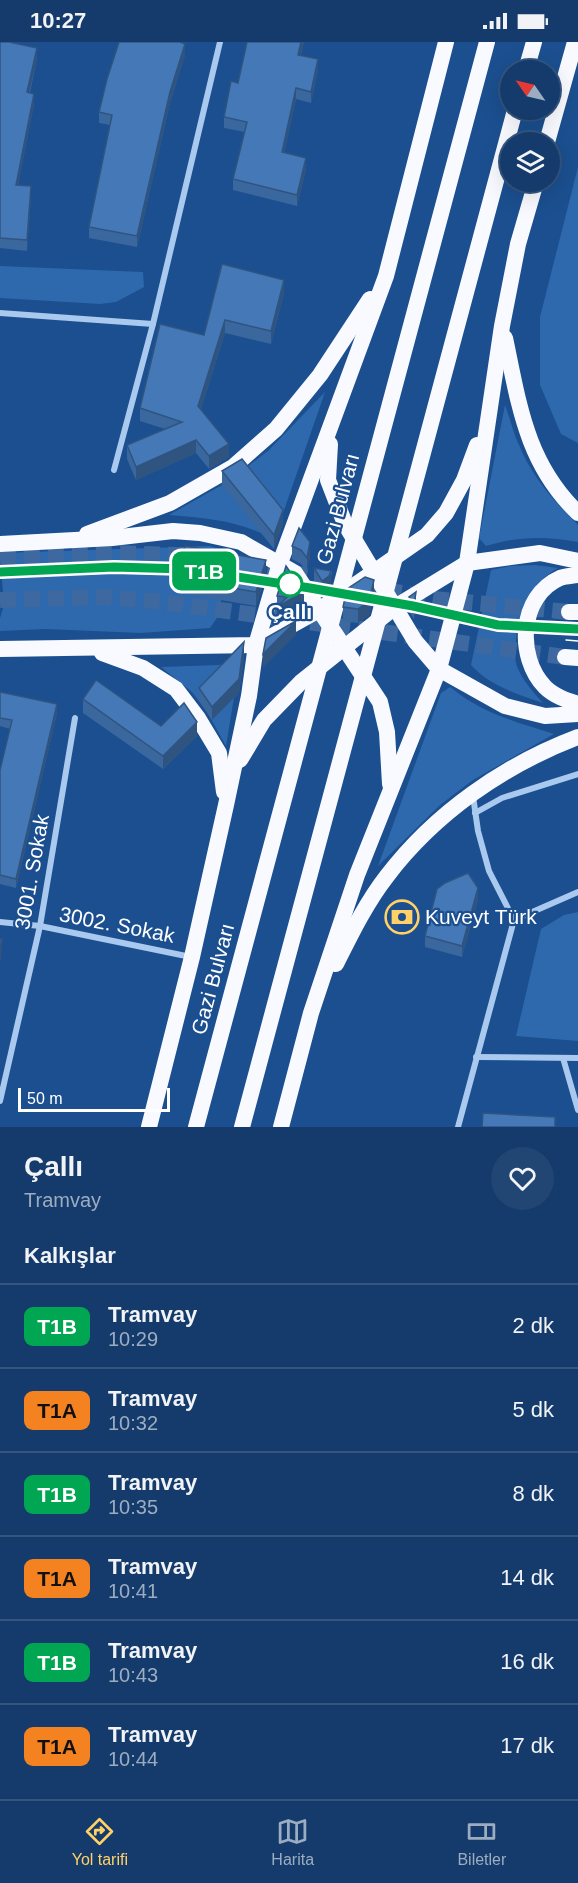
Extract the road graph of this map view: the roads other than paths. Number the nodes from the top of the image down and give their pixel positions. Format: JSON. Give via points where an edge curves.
{"nodes":[{"id":1,"x":220,"y":42,"type":"edge"},
{"id":2,"x":446,"y":42,"type":"edge"},
{"id":3,"x":487,"y":42,"type":"edge"},
{"id":4,"x":534,"y":42,"type":"edge"},
{"id":5,"x":575,"y":42,"type":"edge"},
{"id":6,"x":529,"y":60,"type":"edge"},
{"id":7,"x":512,"y":120,"type":"edge"},
{"id":8,"x":550,"y":132,"type":"edge"},
{"id":9,"x":533,"y":192,"type":"edge"},
{"id":10,"x":386,"y":276,"type":"junction"},
{"id":11,"x":0,"y":313,"type":"edge"},
{"id":12,"x":153,"y":324,"type":"junction"},
{"id":13,"x":502,"y":326,"type":"junction"},
{"id":14,"x":488,"y":413,"type":"junction"},
{"id":15,"x":331,"y":428,"type":"junction"},
{"id":16,"x":114,"y":470,"type":"dead end"},
{"id":17,"x":578,"y":513,"type":"edge"},
{"id":18,"x":69,"y":541,"type":"junction"},
{"id":19,"x":0,"y":544,"type":"edge"},
{"id":20,"x":578,"y":561,"type":"edge"},
{"id":21,"x":280,"y":563,"type":"junction"},
{"id":22,"x":467,"y":563,"type":"junction"},
{"id":23,"x":374,"y":572,"type":"junction"},
{"id":24,"x":578,"y":575,"type":"edge"},
{"id":25,"x":395,"y":607,"type":"junction"},
{"id":26,"x":319,"y":610,"type":"junction"},
{"id":27,"x":256,"y":645,"type":"junction"},
{"id":28,"x":81,"y":648,"type":"junction"},
{"id":29,"x":344,"y":648,"type":"junction"},
{"id":30,"x":0,"y":649,"type":"edge"},
{"id":31,"x":439,"y":669,"type":"junction"},
{"id":32,"x":578,"y":704,"type":"edge"},
{"id":33,"x":578,"y":714,"type":"edge"},
{"id":34,"x":75,"y":718,"type":"dead end"},
{"id":35,"x":578,"y":737,"type":"edge"},
{"id":36,"x":233,"y":771,"type":"junction"},
{"id":37,"x":578,"y":774,"type":"edge"},
{"id":38,"x":391,"y":790,"type":"junction"},
{"id":39,"x":473,"y":794,"type":"junction"},
{"id":40,"x":226,"y":806,"type":"junction"},
{"id":41,"x":475,"y":813,"type":"junction"},
{"id":42,"x":578,"y":892,"type":"edge"},
{"id":43,"x":514,"y":920,"type":"junction"},
{"id":44,"x":0,"y":922,"type":"edge"},
{"id":45,"x":40,"y":926,"type":"junction"},
{"id":46,"x":192,"y":957,"type":"junction"},
{"id":47,"x":311,"y":1013,"type":"junction"},
{"id":48,"x":476,"y":1057,"type":"junction"},
{"id":49,"x":563,"y":1058,"type":"junction"},
{"id":50,"x":578,"y":1058,"type":"edge"},
{"id":51,"x":0,"y":1101,"type":"edge"},
{"id":52,"x":578,"y":1110,"type":"edge"},
{"id":53,"x":149,"y":1127,"type":"edge"},
{"id":54,"x":196,"y":1127,"type":"edge"},
{"id":55,"x":242,"y":1127,"type":"edge"},
{"id":56,"x":281,"y":1127,"type":"edge"},
{"id":57,"x":458,"y":1127,"type":"edge"}],
"edges":[{"from":1,"to":12,"type":"street"},
{"from":2,"to":10,"type":"highway"},
{"from":3,"to":54,"type":"highway","name":"Gazi Bulvarı"},
{"from":4,"to":6,"type":"highway"},
{"from":5,"to":8,"type":"highway"},
{"from":7,"to":55,"type":"highway"},
{"from":9,"to":13,"type":"highway"},
{"from":10,"to":15,"type":"highway"},
{"from":10,"to":18,"type":"highway","via":[[320,375],[276,429],[233,467],[170,503]]},
{"from":11,"to":12,"type":"street"},
{"from":12,"to":16,"type":"street"},
{"from":13,"to":14,"type":"highway"},
{"from":13,"to":17,"type":"highway","via":[[530,444],[549,480]]},
{"from":14,"to":22,"type":"highway"},
{"from":14,"to":23,"type":"highway","via":[[464,480],[446,513],[427,535]]},
{"from":15,"to":21,"type":"highway"},
{"from":15,"to":23,"type":"highway","via":[[328,480],[345,524]]},
{"from":18,"to":19,"type":"highway"},
{"from":18,"to":21,"type":"highway","via":[[173,531],[200,533],[241,542]]},
{"from":20,"to":22,"type":"highway","via":[[540,553]]},
{"from":21,"to":26,"type":"highway","via":[[295,573]]},
{"from":21,"to":27,"type":"highway"},
{"from":22,"to":25,"type":"highway"},
{"from":22,"to":31,"type":"highway"},
{"from":23,"to":25,"type":"highway"},
{"from":23,"to":26,"type":"highway"},
{"from":24,"to":32,"type":"highway","via":[[561,577],[541,593],[531,609],[525,641],[526,655],[546,688]]},
{"from":25,"to":29,"type":"highway"},
{"from":25,"to":31,"type":"highway","via":[[415,641]]},
{"from":26,"to":27,"type":"highway"},
{"from":26,"to":29,"type":"highway"},
{"from":27,"to":28,"type":"highway"},
{"from":27,"to":36,"type":"highway"},
{"from":28,"to":30,"type":"highway"},
{"from":28,"to":40,"type":"highway","via":[[143,668],[176,689],[219,753]]},
{"from":29,"to":36,"type":"highway","via":[[301,682],[264,720]]},
{"from":29,"to":38,"type":"highway","via":[[380,702],[387,732]]},
{"from":31,"to":33,"type":"highway","via":[[505,706],[545,716]]},
{"from":31,"to":38,"type":"highway"},
{"from":34,"to":45,"type":"street","name":"3001. Sokak"},
{"from":35,"to":39,"type":"highway","via":[[550,748]]},
{"from":36,"to":40,"type":"highway"},
{"from":37,"to":41,"type":"street","via":[[502,798]]},
{"from":38,"to":47,"type":"highway","via":[[357,875]]},
{"from":39,"to":41,"type":"street"},
{"from":39,"to":47,"type":"highway","via":[[431,827],[386,877],[355,927]]},
{"from":40,"to":46,"type":"highway"},
{"from":41,"to":43,"type":"street","via":[[489,871]]},
{"from":42,"to":43,"type":"street"},
{"from":43,"to":48,"type":"street"},
{"from":44,"to":45,"type":"street","name":"3002. Sokak"},
{"from":45,"to":46,"type":"street","name":"3002. Sokak"},
{"from":45,"to":51,"type":"street","name":"3001. Sokak"},
{"from":46,"to":53,"type":"highway"},
{"from":47,"to":56,"type":"highway"},
{"from":48,"to":49,"type":"street"},
{"from":48,"to":57,"type":"street"},
{"from":49,"to":50,"type":"street"},
{"from":49,"to":52,"type":"street"}]}
